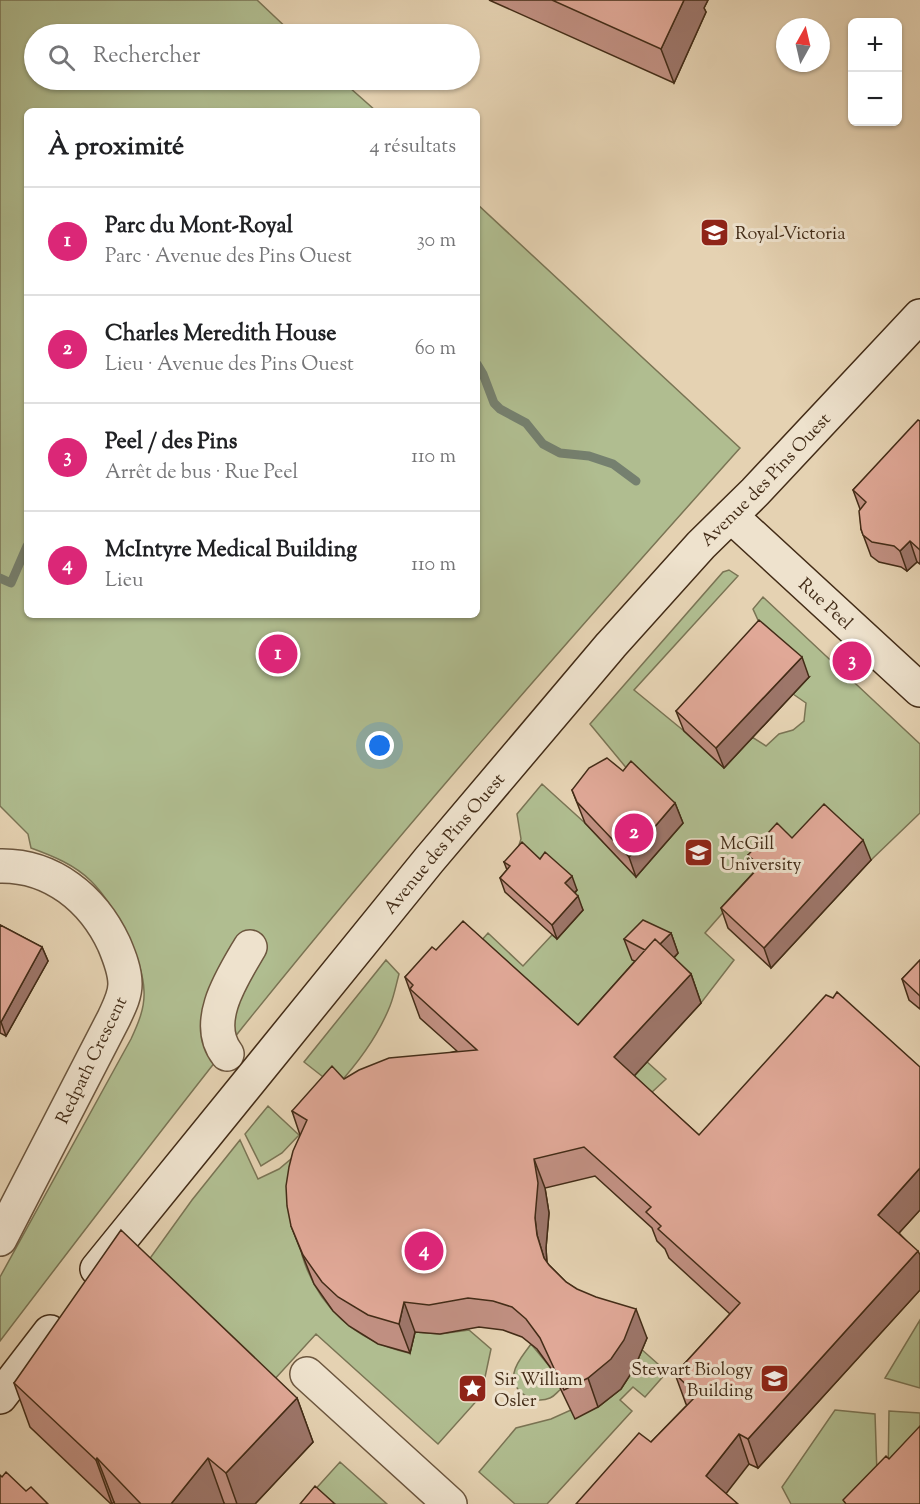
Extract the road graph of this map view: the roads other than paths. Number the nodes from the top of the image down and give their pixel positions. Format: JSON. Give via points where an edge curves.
{"nodes":[{"id":1,"x":920,"y":316,"type":"edge"},
{"id":2,"x":731,"y":516,"type":"junction"},
{"id":3,"x":920,"y":690,"type":"edge"},
{"id":4,"x":0,"y":866,"type":"edge"},
{"id":5,"x":250,"y":947,"type":"dead end"},
{"id":6,"x":227,"y":1054,"type":"dead end"},
{"id":7,"x":0,"y":1239,"type":"edge"},
{"id":8,"x":307,"y":1374,"type":"dead end"},
{"id":9,"x":0,"y":1397,"type":"edge"},
{"id":10,"x":450,"y":1504,"type":"edge"}],
"edges":[{"from":1,"to":2,"type":"main road","name":"Avenue des Pins Ouest"},
{"from":2,"to":3,"type":"main road","name":"Rue Peel"},
{"from":2,"to":9,"type":"main road","name":"Avenue des Pins Ouest","via":[[639,614],[429,860],[128,1230]]},
{"from":4,"to":7,"type":"main road","name":"Redpath Crescent","via":[[40,872],[81,896],[99,915],[118,954],[125,982],[114,1018]]},
{"from":5,"to":6,"type":"main road","via":[[226,992],[220,1014],[219,1037]]},
{"from":8,"to":10,"type":"main road"}]}
